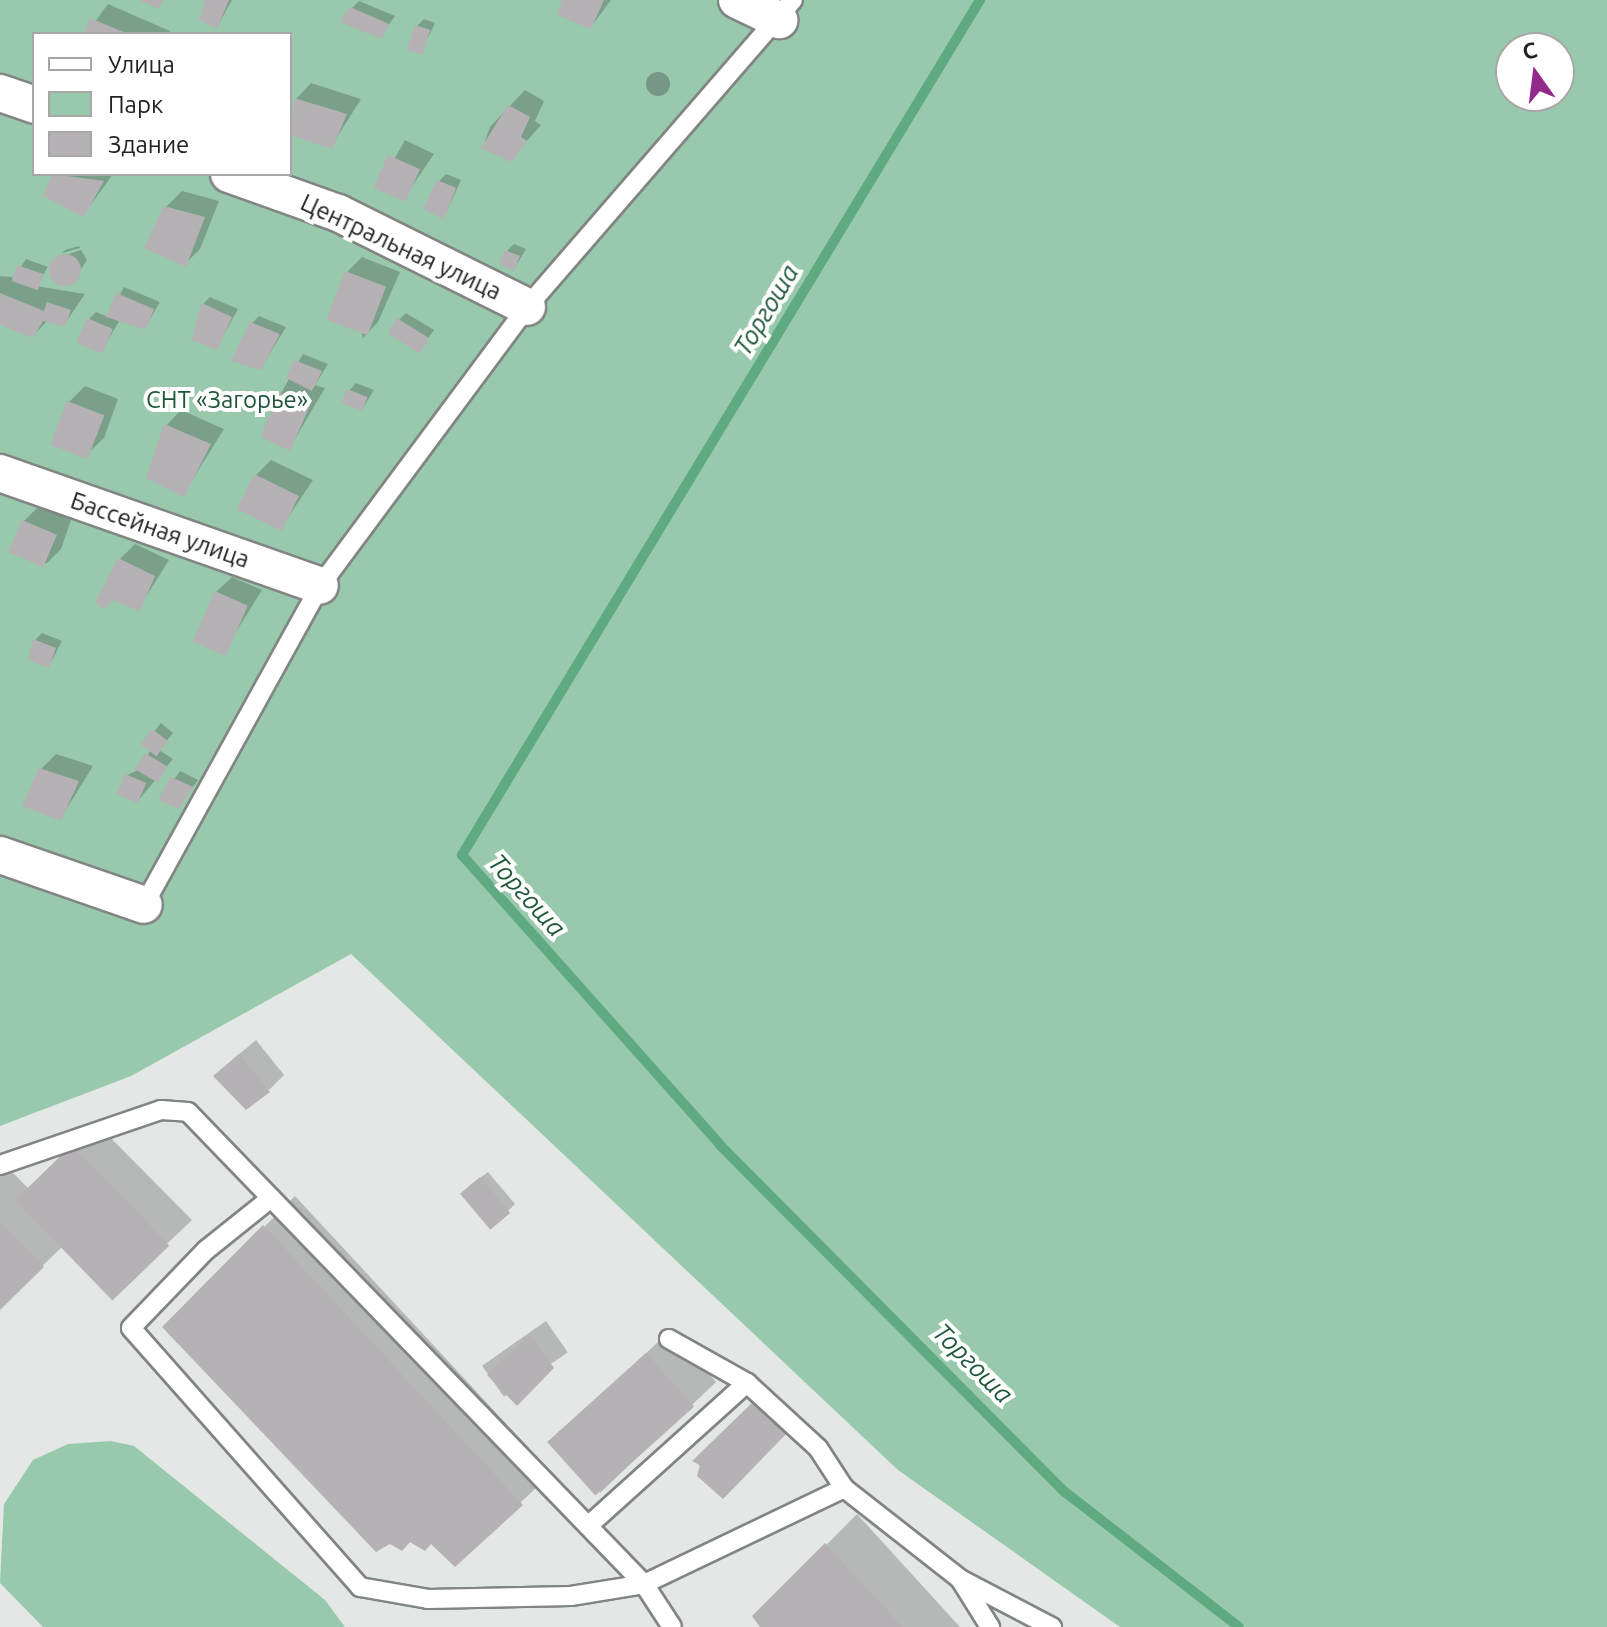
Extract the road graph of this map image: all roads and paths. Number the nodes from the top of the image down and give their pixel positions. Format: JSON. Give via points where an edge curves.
{"nodes":[{"id":1,"x":737,"y":0,"type":"edge"},
{"id":2,"x":786,"y":10,"type":"edge"},
{"id":3,"x":0,"y":93,"type":"edge"},
{"id":4,"x":32,"y":104,"type":"edge"},
{"id":5,"x":235,"y":176,"type":"edge"},
{"id":6,"x":527,"y":307,"type":"junction"},
{"id":7,"x":0,"y":473,"type":"edge"},
{"id":8,"x":320,"y":586,"type":"junction"},
{"id":9,"x":0,"y":855,"type":"edge"},
{"id":10,"x":144,"y":905,"type":"joint"},
{"id":11,"x":0,"y":1165,"type":"edge"},
{"id":12,"x":271,"y":1198,"type":"junction"},
{"id":13,"x":669,"y":1339,"type":"dead end"},
{"id":14,"x":747,"y":1383,"type":"junction"},
{"id":15,"x":844,"y":1488,"type":"junction"},
{"id":16,"x":588,"y":1526,"type":"junction"},
{"id":17,"x":960,"y":1579,"type":"junction"},
{"id":18,"x":644,"y":1584,"type":"junction"},
{"id":19,"x":672,"y":1627,"type":"edge"},
{"id":20,"x":990,"y":1627,"type":"edge"},
{"id":21,"x":1052,"y":1627,"type":"edge"}],
"edges":[{"from":1,"to":2,"type":"street"},
{"from":2,"to":6,"type":"lane"},
{"from":3,"to":4,"type":"street"},
{"from":5,"to":6,"type":"street","name":"Центральная улица","via":[[338,213]]},
{"from":6,"to":8,"type":"lane"},
{"from":7,"to":8,"type":"street","name":"Бассейная улица"},
{"from":8,"to":10,"type":"lane"},
{"from":9,"to":10,"type":"street"},
{"from":11,"to":12,"type":"lane","via":[[161,1110],[188,1112]]},
{"from":12,"to":16,"type":"lane"},
{"from":12,"to":18,"type":"lane","via":[[206,1250],[131,1328],[360,1587],[428,1599],[571,1596]]},
{"from":13,"to":14,"type":"lane"},
{"from":14,"to":15,"type":"lane","via":[[818,1448]]},
{"from":14,"to":16,"type":"lane"},
{"from":15,"to":17,"type":"lane"},
{"from":15,"to":18,"type":"lane"},
{"from":16,"to":18,"type":"lane"},
{"from":17,"to":20,"type":"lane"},
{"from":17,"to":21,"type":"lane"},
{"from":18,"to":19,"type":"lane"}]}
